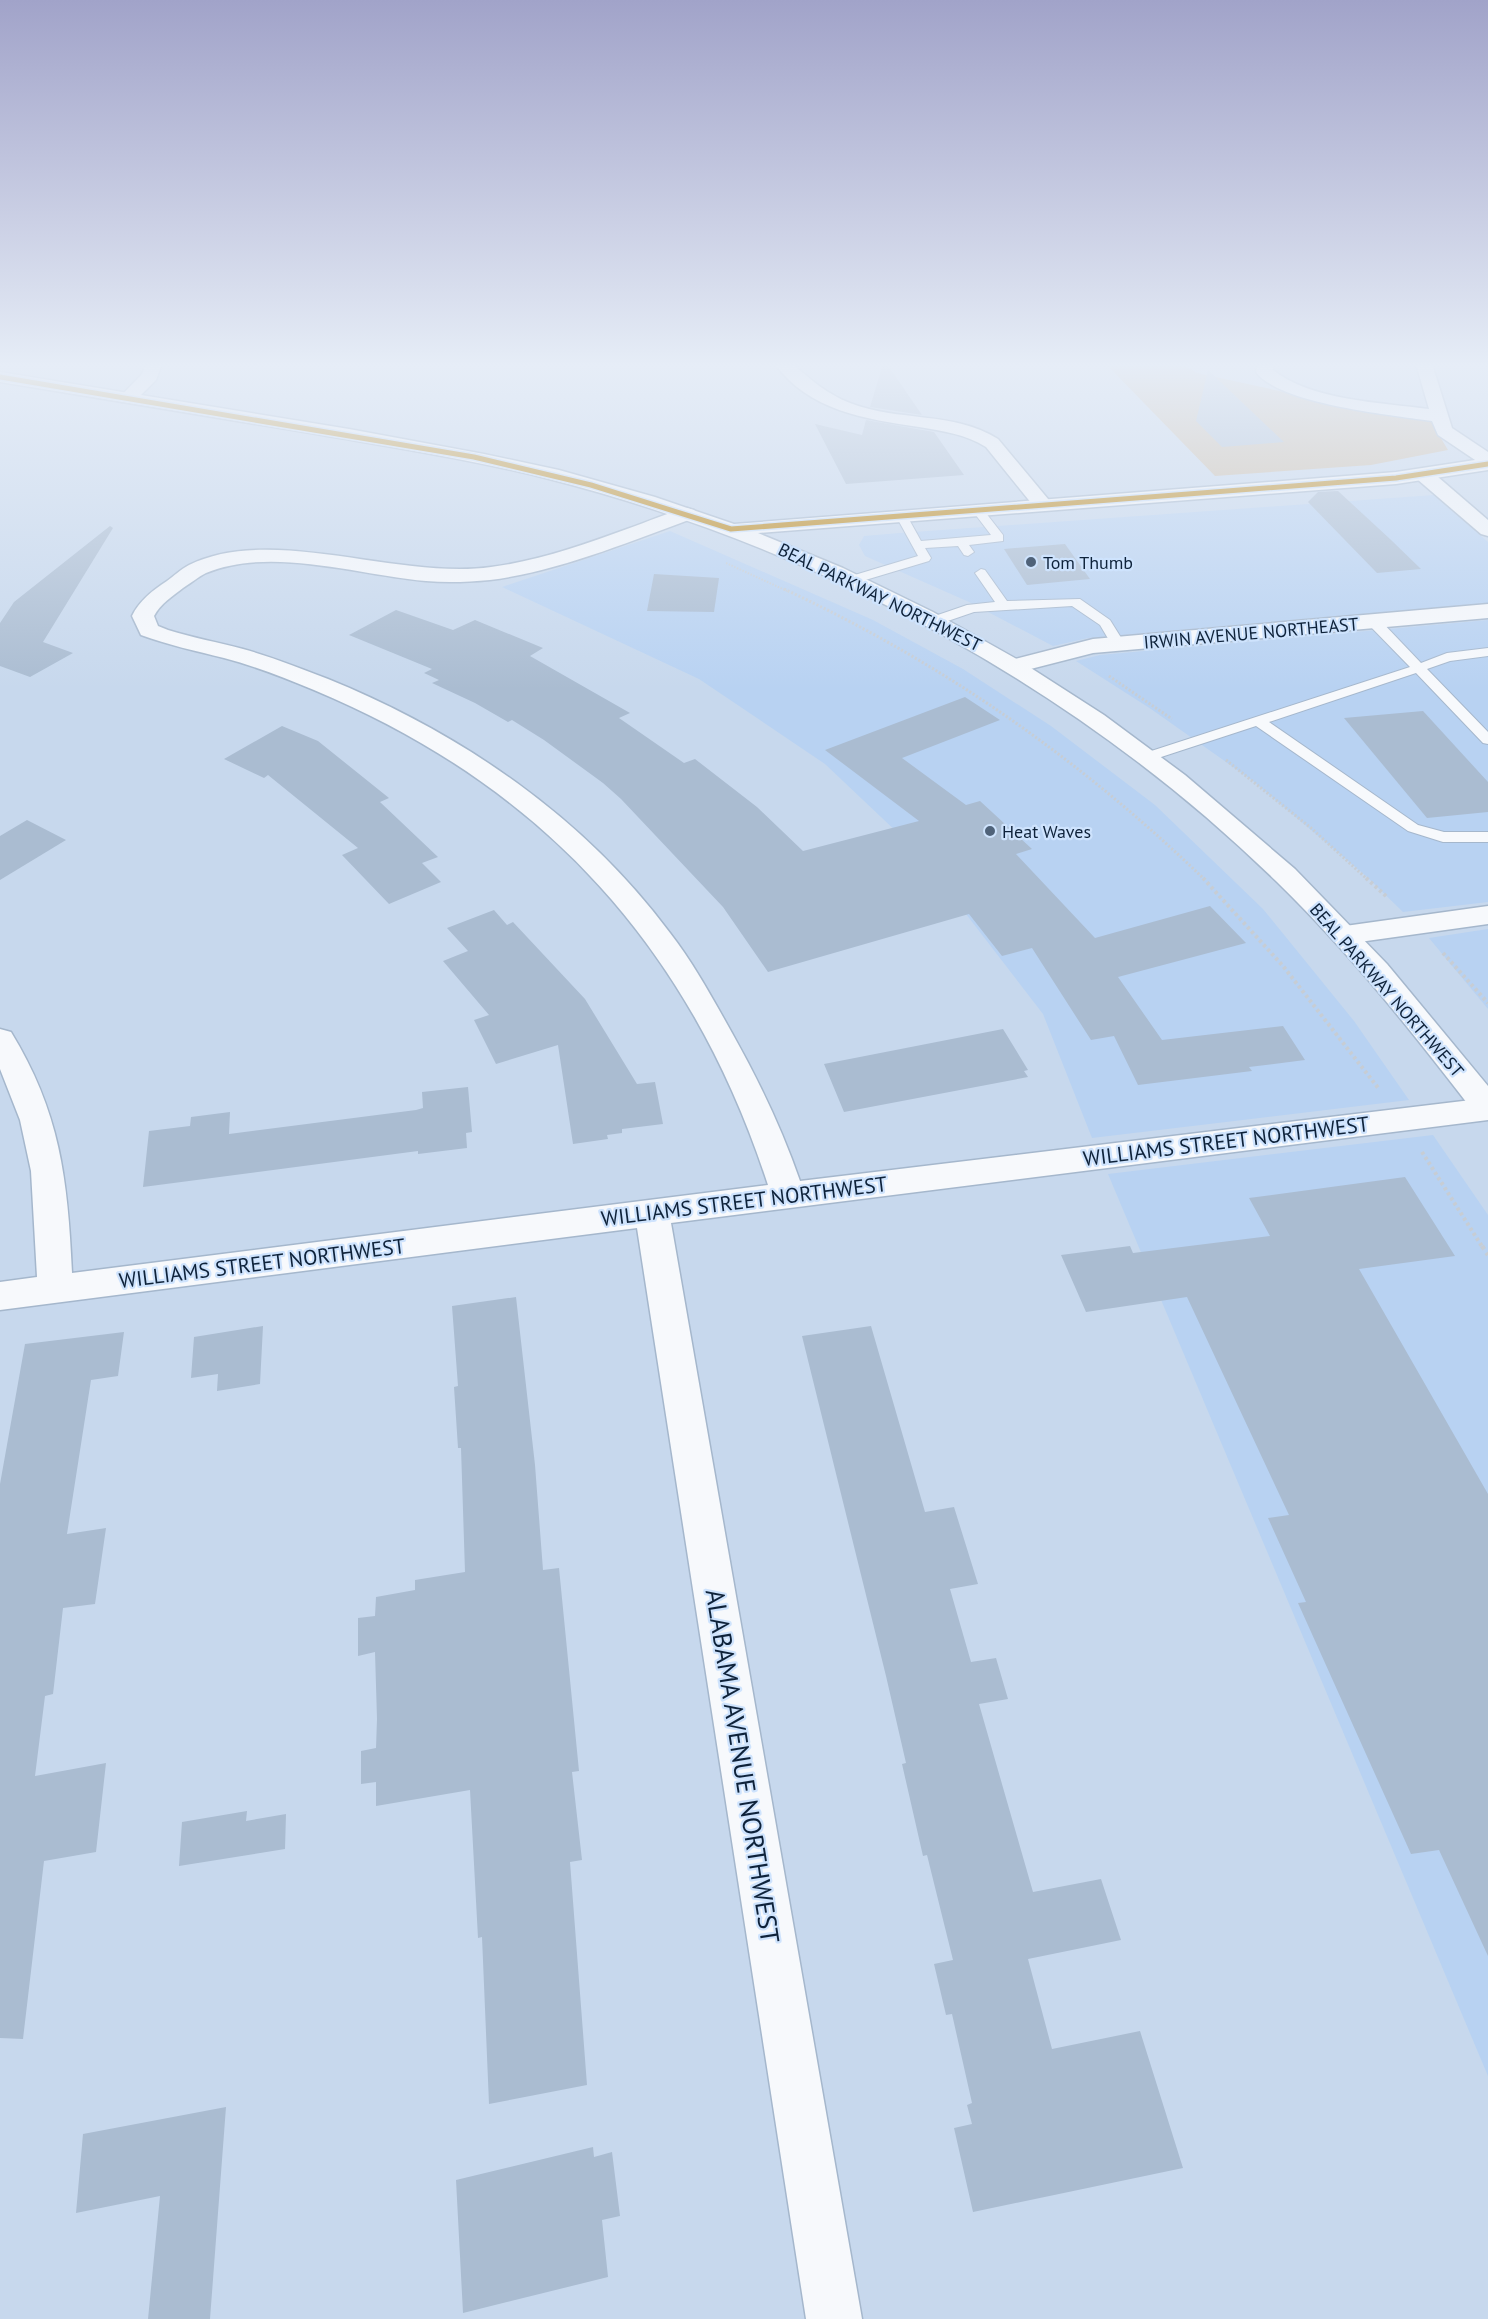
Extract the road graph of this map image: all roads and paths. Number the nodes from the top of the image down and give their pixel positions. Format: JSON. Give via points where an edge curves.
{"nodes":[{"id":1,"x":539,"y":472,"type":"edge"},
{"id":2,"x":1016,"y":472,"type":"edge"},
{"id":3,"x":1438,"y":472,"type":"edge"},
{"id":4,"x":1424,"y":475,"type":"junction"},
{"id":5,"x":1043,"y":505,"type":"junction"},
{"id":6,"x":978,"y":510,"type":"junction"},
{"id":7,"x":687,"y":514,"type":"junction"},
{"id":8,"x":902,"y":516,"type":"junction"},
{"id":9,"x":731,"y":529,"type":"junction"},
{"id":10,"x":1488,"y":530,"type":"edge"},
{"id":11,"x":917,"y":545,"type":"junction"},
{"id":12,"x":723,"y":561,"type":"dead end"},
{"id":13,"x":981,"y":573,"type":"dead end"},
{"id":14,"x":852,"y":580,"type":"junction"},
{"id":15,"x":1003,"y":605,"type":"junction"},
{"id":16,"x":1488,"y":611,"type":"edge"},
{"id":17,"x":934,"y":621,"type":"junction"},
{"id":18,"x":1374,"y":622,"type":"junction"},
{"id":19,"x":1118,"y":644,"type":"junction"},
{"id":20,"x":1488,"y":652,"type":"edge"},
{"id":21,"x":1015,"y":666,"type":"junction"},
{"id":22,"x":1419,"y":668,"type":"junction"},
{"id":23,"x":1258,"y":721,"type":"junction"},
{"id":24,"x":1488,"y":740,"type":"edge"},
{"id":25,"x":1147,"y":758,"type":"junction"},
{"id":26,"x":1488,"y":837,"type":"edge"},
{"id":27,"x":1488,"y":915,"type":"edge"},
{"id":28,"x":1345,"y":935,"type":"junction"},
{"id":29,"x":0,"y":1039,"type":"edge"},
{"id":30,"x":1488,"y":1108,"type":"edge"},
{"id":31,"x":1402,"y":1119,"type":"junction"},
{"id":32,"x":788,"y":1196,"type":"junction"},
{"id":33,"x":652,"y":1213,"type":"junction"},
{"id":34,"x":1488,"y":1255,"type":"edge"},
{"id":35,"x":55,"y":1290,"type":"junction"},
{"id":36,"x":0,"y":1296,"type":"edge"},
{"id":37,"x":834,"y":2319,"type":"edge"}],
"edges":[{"from":1,"to":7,"type":"street","name":"BEAL PARKWAY NORTHWEST"},
{"from":2,"to":5,"type":"street"},
{"from":3,"to":4,"type":"street"},
{"from":4,"to":5,"type":"street"},
{"from":4,"to":10,"type":"street"},
{"from":5,"to":6,"type":"street"},
{"from":6,"to":8,"type":"street"},
{"from":6,"to":11,"type":"lane","via":[[999,538],[964,547]]},
{"from":7,"to":9,"type":"street","name":"BEAL PARKWAY NORTHWEST"},
{"from":7,"to":32,"type":"street","via":[[559,557],[464,576],[421,577],[286,555],[230,560],[180,579],[143,616],[149,630],[163,636],[245,657],[346,695],[400,721],[474,764],[557,826],[606,873],[678,965],[719,1036],[764,1129]]},
{"from":8,"to":9,"type":"street"},
{"from":8,"to":11,"type":"lane"},
{"from":9,"to":14,"type":"street","name":"BEAL PARKWAY NORTHWEST"},
{"from":11,"to":14,"type":"lane","via":[[925,558]]},
{"from":12,"to":31,"type":"path","via":[[812,601],[902,649],[987,701],[1088,776],[1136,816],[1248,925],[1308,993]]},
{"from":13,"to":15,"type":"lane"},
{"from":14,"to":17,"type":"street","name":"BEAL PARKWAY NORTHWEST"},
{"from":15,"to":17,"type":"lane","via":[[972,609]]},
{"from":15,"to":19,"type":"lane","via":[[1075,602],[1105,623]]},
{"from":16,"to":18,"type":"street","name":"IRWIN AVENUE NORTHEAST"},
{"from":17,"to":21,"type":"street","name":"BEAL PARKWAY NORTHWEST"},
{"from":18,"to":19,"type":"street","name":"IRWIN AVENUE NORTHEAST"},
{"from":18,"to":22,"type":"lane"},
{"from":19,"to":21,"type":"street","name":"IRWIN AVENUE NORTHEAST","via":[[1093,646]]},
{"from":20,"to":22,"type":"lane","via":[[1447,657]]},
{"from":21,"to":25,"type":"street","name":"BEAL PARKWAY NORTHWEST"},
{"from":22,"to":23,"type":"lane"},
{"from":22,"to":24,"type":"lane"},
{"from":23,"to":25,"type":"lane"},
{"from":23,"to":26,"type":"lane","via":[[1413,828],[1443,837]]},
{"from":25,"to":28,"type":"street","name":"BEAL PARKWAY NORTHWEST","via":[[1255,846]]},
{"from":27,"to":28,"type":"street"},
{"from":28,"to":30,"type":"street","name":"BEAL PARKWAY NORTHWEST"},
{"from":29,"to":35,"type":"street","via":[[21,1080],[40,1132],[50,1185]]},
{"from":30,"to":31,"type":"street","name":"WILLIAMS STREET NORTHWEST"},
{"from":31,"to":32,"type":"street","name":"WILLIAMS STREET NORTHWEST"},
{"from":31,"to":34,"type":"path"},
{"from":32,"to":33,"type":"street","name":"WILLIAMS STREET NORTHWEST"},
{"from":33,"to":35,"type":"street","name":"WILLIAMS STREET NORTHWEST"},
{"from":33,"to":37,"type":"street","name":"ALABAMA AVENUE NORTHWEST"},
{"from":35,"to":36,"type":"street","name":"WILLIAMS STREET NORTHWEST"}]}
